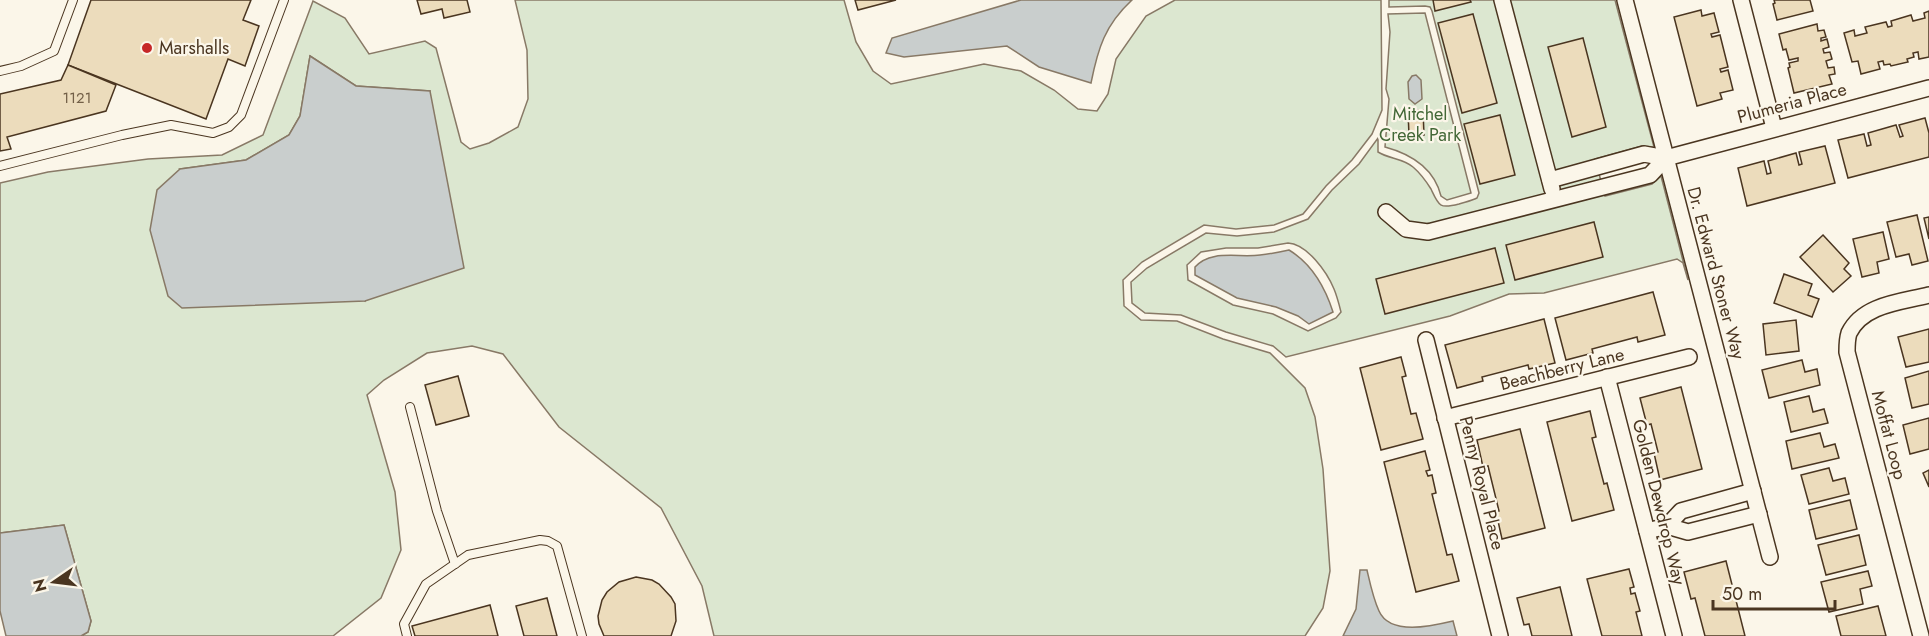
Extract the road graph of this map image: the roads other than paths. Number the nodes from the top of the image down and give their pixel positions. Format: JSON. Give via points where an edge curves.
{"nodes":[{"id":1,"x":73,"y":0,"type":"edge"},
{"id":2,"x":284,"y":0,"type":"edge"},
{"id":3,"x":1502,"y":0,"type":"edge"},
{"id":4,"x":1625,"y":0,"type":"edge"},
{"id":5,"x":1741,"y":0,"type":"edge"},
{"id":6,"x":0,"y":71,"type":"edge"},
{"id":7,"x":1929,"y":88,"type":"edge"},
{"id":8,"x":1774,"y":128,"type":"junction"},
{"id":9,"x":1666,"y":158,"type":"junction"},
{"id":10,"x":1606,"y":165,"type":"junction"},
{"id":11,"x":0,"y":166,"type":"edge"},
{"id":12,"x":1550,"y":180,"type":"junction"},
{"id":13,"x":1612,"y":185,"type":"junction"},
{"id":14,"x":1555,"y":200,"type":"junction"},
{"id":15,"x":1386,"y":212,"type":"dead end"},
{"id":16,"x":1929,"y":295,"type":"edge"},
{"id":17,"x":1426,"y":340,"type":"dead end"},
{"id":18,"x":1689,"y":357,"type":"dead end"},
{"id":19,"x":1607,"y":378,"type":"junction"},
{"id":20,"x":410,"y":406,"type":"dead end"},
{"id":21,"x":1446,"y":418,"type":"junction"},
{"id":22,"x":1753,"y":491,"type":"junction"},
{"id":23,"x":1712,"y":503,"type":"junction"},
{"id":24,"x":1691,"y":508,"type":"junction"},
{"id":25,"x":1759,"y":514,"type":"junction"},
{"id":26,"x":1717,"y":525,"type":"junction"},
{"id":27,"x":1667,"y":526,"type":"junction"},
{"id":28,"x":1696,"y":530,"type":"junction"},
{"id":29,"x":1647,"y":531,"type":"junction"},
{"id":30,"x":1770,"y":557,"type":"dead end"},
{"id":31,"x":455,"y":564,"type":"junction"},
{"id":32,"x":1922,"y":610,"type":"edge"},
{"id":33,"x":407,"y":636,"type":"edge"},
{"id":34,"x":582,"y":636,"type":"edge"},
{"id":35,"x":1500,"y":636,"type":"edge"},
{"id":36,"x":1674,"y":636,"type":"edge"},
{"id":37,"x":1922,"y":636,"type":"edge"}],
"edges":[{"from":1,"to":6,"type":"lane","via":[[54,51]]},
{"from":2,"to":11,"type":"lane","via":[[241,115],[229,127],[213,133],[171,125]]},
{"from":3,"to":12,"type":"street"},
{"from":4,"to":9,"type":"street","name":"Dr. Edward Stoner Way"},
{"from":5,"to":8,"type":"street"},
{"from":7,"to":8,"type":"street","name":"Plumeria Place"},
{"from":8,"to":9,"type":"street","name":"Plumeria Place"},
{"from":9,"to":10,"type":"street","via":[[1644,154]]},
{"from":9,"to":13,"type":"street","via":[[1650,175]]},
{"from":9,"to":22,"type":"street","name":"Dr. Edward Stoner Way"},
{"from":10,"to":12,"type":"street"},
{"from":10,"to":13,"type":"street"},
{"from":12,"to":14,"type":"street"},
{"from":13,"to":14,"type":"street"},
{"from":14,"to":15,"type":"street","via":[[1428,232],[1406,229]]},
{"from":16,"to":32,"type":"street","name":"Moffat Loop","via":[[1872,310],[1860,318],[1848,335],[1847,352]]},
{"from":17,"to":21,"type":"street","name":"Penny Royal Place"},
{"from":18,"to":19,"type":"street","name":"Beachberry Lane"},
{"from":19,"to":21,"type":"street","name":"Beachberry Lane"},
{"from":19,"to":29,"type":"street","name":"Golden Dewdrop Way"},
{"from":20,"to":31,"type":"lane"},
{"from":21,"to":35,"type":"street","name":"Penny Royal Place"},
{"from":22,"to":23,"type":"street"},
{"from":22,"to":25,"type":"street","name":"Dr. Edward Stoner Way"},
{"from":23,"to":24,"type":"street"},
{"from":23,"to":26,"type":"street"},
{"from":24,"to":27,"type":"street","via":[[1681,511]]},
{"from":24,"to":28,"type":"street"},
{"from":25,"to":26,"type":"street"},
{"from":25,"to":30,"type":"street","name":"Dr. Edward Stoner Way"},
{"from":26,"to":28,"type":"street"},
{"from":27,"to":28,"type":"street","via":[[1688,532]]},
{"from":27,"to":29,"type":"street"},
{"from":29,"to":36,"type":"street","name":"Golden Dewdrop Way"},
{"from":31,"to":33,"type":"lane","via":[[426,585],[404,624]]},
{"from":31,"to":34,"type":"lane","via":[[468,555],[540,540],[557,546]]},
{"from":32,"to":37,"type":"street","name":"Moffat Loop"}]}
